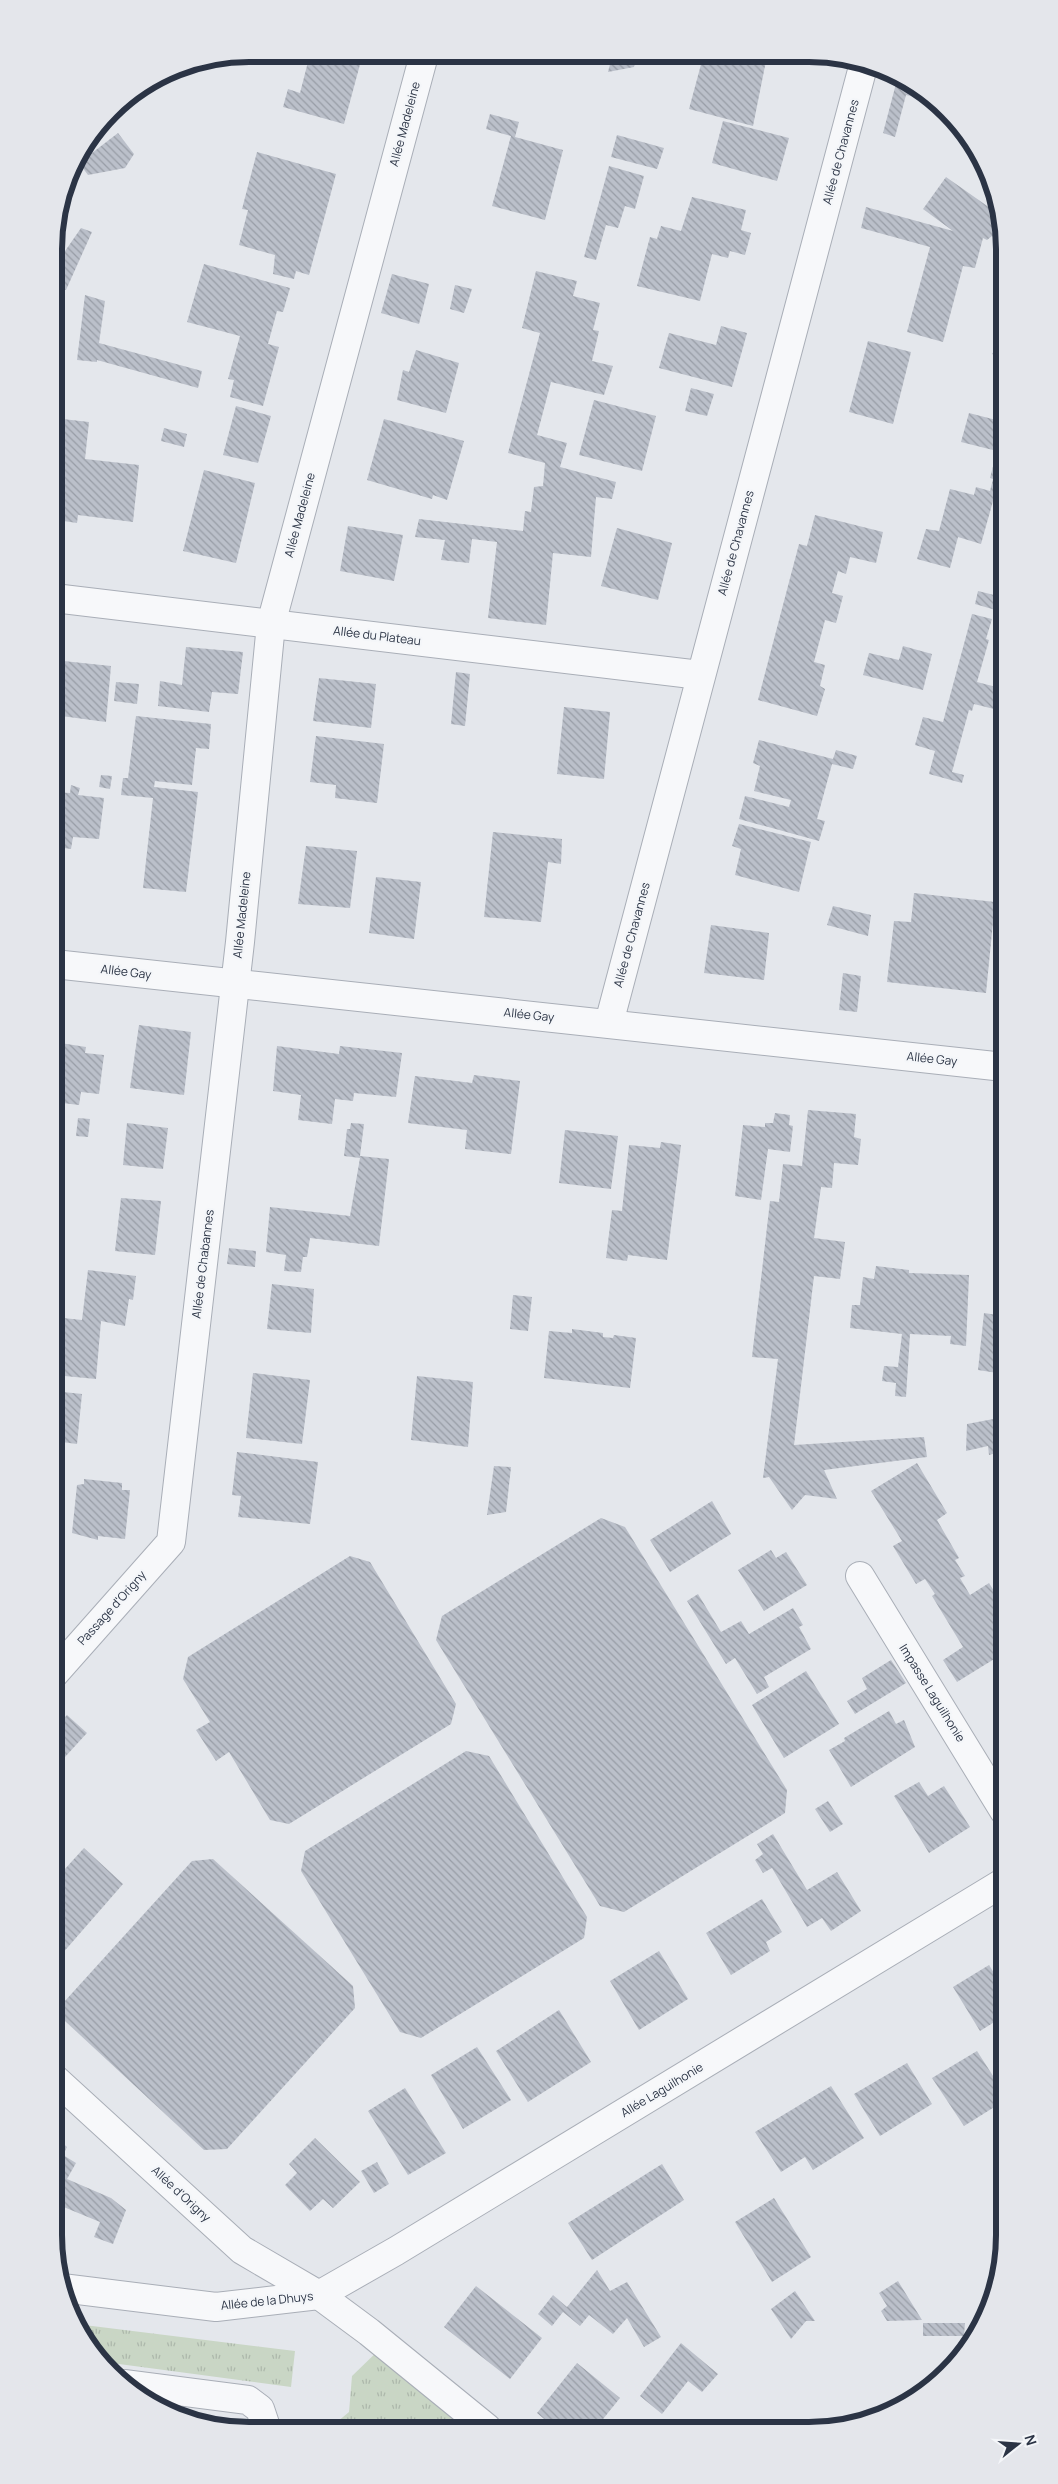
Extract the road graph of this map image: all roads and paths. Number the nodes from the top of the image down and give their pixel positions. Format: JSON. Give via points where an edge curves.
{"nodes":[{"id":1,"x":422,"y":62,"type":"edge"},
{"id":2,"x":862,"y":70,"type":"edge"},
{"id":3,"x":62,"y":599,"type":"edge"},
{"id":4,"x":271,"y":624,"type":"junction"},
{"id":5,"x":700,"y":675,"type":"junction"},
{"id":6,"x":62,"y":965,"type":"edge"},
{"id":7,"x":234,"y":985,"type":"junction"},
{"id":8,"x":609,"y":1023,"type":"junction"},
{"id":9,"x":996,"y":1066,"type":"edge"},
{"id":10,"x":171,"y":1542,"type":"joint"},
{"id":11,"x":860,"y":1576,"type":"dead end"},
{"id":12,"x":62,"y":1665,"type":"edge"},
{"id":13,"x":996,"y":1798,"type":"edge"},
{"id":14,"x":996,"y":1887,"type":"edge"},
{"id":15,"x":62,"y":2085,"type":"edge"},
{"id":16,"x":71,"y":2289,"type":"edge"},
{"id":17,"x":319,"y":2295,"type":"junction"},
{"id":18,"x":140,"y":2386,"type":"edge"},
{"id":19,"x":263,"y":2418,"type":"edge"},
{"id":20,"x":480,"y":2422,"type":"edge"}],
"edges":[{"from":1,"to":4,"type":"street","name":"Allée Madeleine"},
{"from":2,"to":5,"type":"street","name":"Allée de Chavannes"},
{"from":3,"to":4,"type":"street","name":"Allée du Plateau"},
{"from":4,"to":5,"type":"street","name":"Allée du Plateau"},
{"from":4,"to":7,"type":"street","name":"Allée Madeleine"},
{"from":5,"to":8,"type":"street","name":"Allée de Chavannes"},
{"from":6,"to":7,"type":"street","name":"Allée Gay"},
{"from":7,"to":8,"type":"street","name":"Allée Gay"},
{"from":7,"to":10,"type":"street","name":"Allée de Chabannes"},
{"from":8,"to":9,"type":"street","name":"Allée Gay"},
{"from":10,"to":12,"type":"street","name":"Passage d'Origny"},
{"from":11,"to":13,"type":"street","name":"Impasse Laguilhonie"},
{"from":14,"to":17,"type":"street","name":"Allée Laguilhonie"},
{"from":15,"to":17,"type":"street","name":"Allée d'Origny","via":[[242,2250]]},
{"from":16,"to":17,"type":"street","name":"Allée de la Dhuys","via":[[216,2307]]},
{"from":17,"to":20,"type":"street","name":"Allée de la Dhuys"},
{"from":18,"to":19,"type":"street","via":[[248,2400]]}]}
